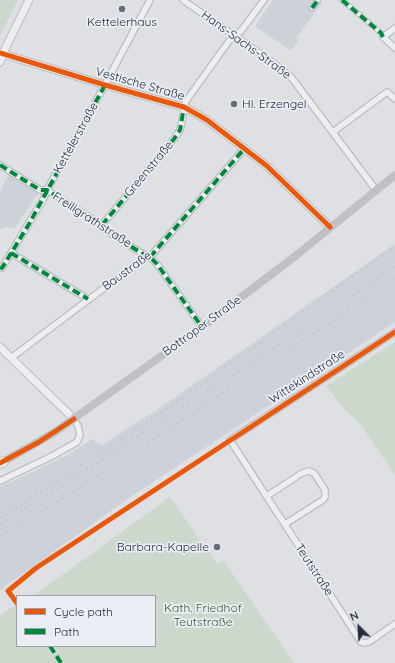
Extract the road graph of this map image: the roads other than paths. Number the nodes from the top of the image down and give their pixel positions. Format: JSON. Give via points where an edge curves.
{"nodes":[{"id":1,"x":29,"y":0,"type":"edge"},
{"id":2,"x":150,"y":0,"type":"edge"},
{"id":3,"x":183,"y":0,"type":"edge"},
{"id":4,"x":264,"y":0,"type":"edge"},
{"id":5,"x":318,"y":0,"type":"edge"},
{"id":6,"x":342,"y":0,"type":"edge"},
{"id":7,"x":312,"y":8,"type":"dead end"},
{"id":8,"x":395,"y":28,"type":"edge"},
{"id":9,"x":235,"y":36,"type":"junction"},
{"id":10,"x":383,"y":37,"type":"junction"},
{"id":11,"x":395,"y":48,"type":"edge"},
{"id":12,"x":1,"y":54,"type":"edge"},
{"id":13,"x":0,"y":62,"type":"edge"},
{"id":14,"x":105,"y":85,"type":"junction"},
{"id":15,"x":395,"y":99,"type":"edge"},
{"id":16,"x":184,"y":106,"type":"junction"},
{"id":17,"x":333,"y":132,"type":"junction"},
{"id":18,"x":244,"y":148,"type":"junction"},
{"id":19,"x":0,"y":165,"type":"edge"},
{"id":20,"x":395,"y":175,"type":"edge"},
{"id":21,"x":47,"y":190,"type":"junction"},
{"id":22,"x":376,"y":190,"type":"junction"},
{"id":23,"x":102,"y":225,"type":"junction"},
{"id":24,"x":330,"y":227,"type":"junction"},
{"id":25,"x":11,"y":254,"type":"junction"},
{"id":26,"x":150,"y":257,"type":"junction"},
{"id":27,"x":0,"y":267,"type":"edge"},
{"id":28,"x":88,"y":299,"type":"junction"},
{"id":29,"x":202,"y":327,"type":"junction"},
{"id":30,"x":395,"y":332,"type":"edge"},
{"id":31,"x":0,"y":347,"type":"edge"},
{"id":32,"x":11,"y":358,"type":"junction"},
{"id":33,"x":74,"y":419,"type":"junction"},
{"id":34,"x":230,"y":440,"type":"joint"},
{"id":35,"x":1,"y":462,"type":"edge"},
{"id":36,"x":0,"y":481,"type":"edge"},
{"id":37,"x":266,"y":496,"type":"junction"},
{"id":38,"x":285,"y":524,"type":"junction"},
{"id":39,"x":395,"y":624,"type":"edge"}],
"edges":[{"from":1,"to":12,"type":"street"},
{"from":2,"to":14,"type":"street","name":"Kettelerstraße"},
{"from":3,"to":9,"type":"street","name":"Hans-Sachs-Straße"},
{"from":4,"to":9,"type":"street"},
{"from":5,"to":7,"type":"street"},
{"from":6,"to":10,"type":"street"},
{"from":8,"to":10,"type":"street"},
{"from":9,"to":16,"type":"street","via":[[220,53]]},
{"from":9,"to":17,"type":"street","name":"Hans-Sachs-Straße","via":[[294,81]]},
{"from":10,"to":11,"type":"street"},
{"from":12,"to":13,"type":"street"},
{"from":12,"to":14,"type":"street","name":"Vestische Straße"},
{"from":14,"to":16,"type":"street","name":"Vestische Straße"},
{"from":14,"to":21,"type":"street","name":"Kettelerstraße"},
{"from":15,"to":17,"type":"street","via":[[387,92]]},
{"from":16,"to":18,"type":"street","name":"Vestische Straße"},
{"from":16,"to":23,"type":"street","name":"Greenstraße","via":[[180,130],[174,139]]},
{"from":17,"to":22,"type":"street","name":"Hans-Sachs-Straße"},
{"from":18,"to":24,"type":"street","name":"Vestische Straße"},
{"from":18,"to":26,"type":"street","name":"Baustraße"},
{"from":19,"to":21,"type":"street","name":"Freiligrathstraße","via":[[40,190]]},
{"from":20,"to":22,"type":"main road","name":"Bottroper Straße"},
{"from":21,"to":23,"type":"street","name":"Freiligrathstraße"},
{"from":21,"to":25,"type":"street","name":"Kettelerstraße"},
{"from":22,"to":24,"type":"main road","name":"Bottroper Straße"},
{"from":23,"to":26,"type":"street","name":"Freiligrathstraße","via":[[105,230]]},
{"from":24,"to":29,"type":"main road","name":"Bottroper Straße"},
{"from":25,"to":27,"type":"street","name":"Kettelerstraße","via":[[2,268]]},
{"from":25,"to":28,"type":"street"},
{"from":26,"to":28,"type":"street","name":"Baustraße","via":[[140,261]]},
{"from":26,"to":29,"type":"street","name":"Freiligrathstraße"},
{"from":28,"to":32,"type":"street","name":"Baustraße"},
{"from":29,"to":33,"type":"main road","name":"Bottroper Straße"},
{"from":30,"to":34,"type":"street","name":"Wittekindstraße"},
{"from":31,"to":32,"type":"street"},
{"from":32,"to":33,"type":"street"},
{"from":33,"to":35,"type":"main road","name":"Bottroper Straße","via":[[39,442]]},
{"from":33,"to":36,"type":"street","via":[[80,435],[77,442]]},
{"from":34,"to":37,"type":"street","name":"Teutstraße"},
{"from":37,"to":38,"type":"street","name":"Teutstraße"},
{"from":37,"to":38,"type":"street","via":[[302,473],[314,473],[325,490],[325,497]]},
{"from":38,"to":39,"type":"street","name":"Teutstraße","via":[[361,642],[369,642]]}]}
